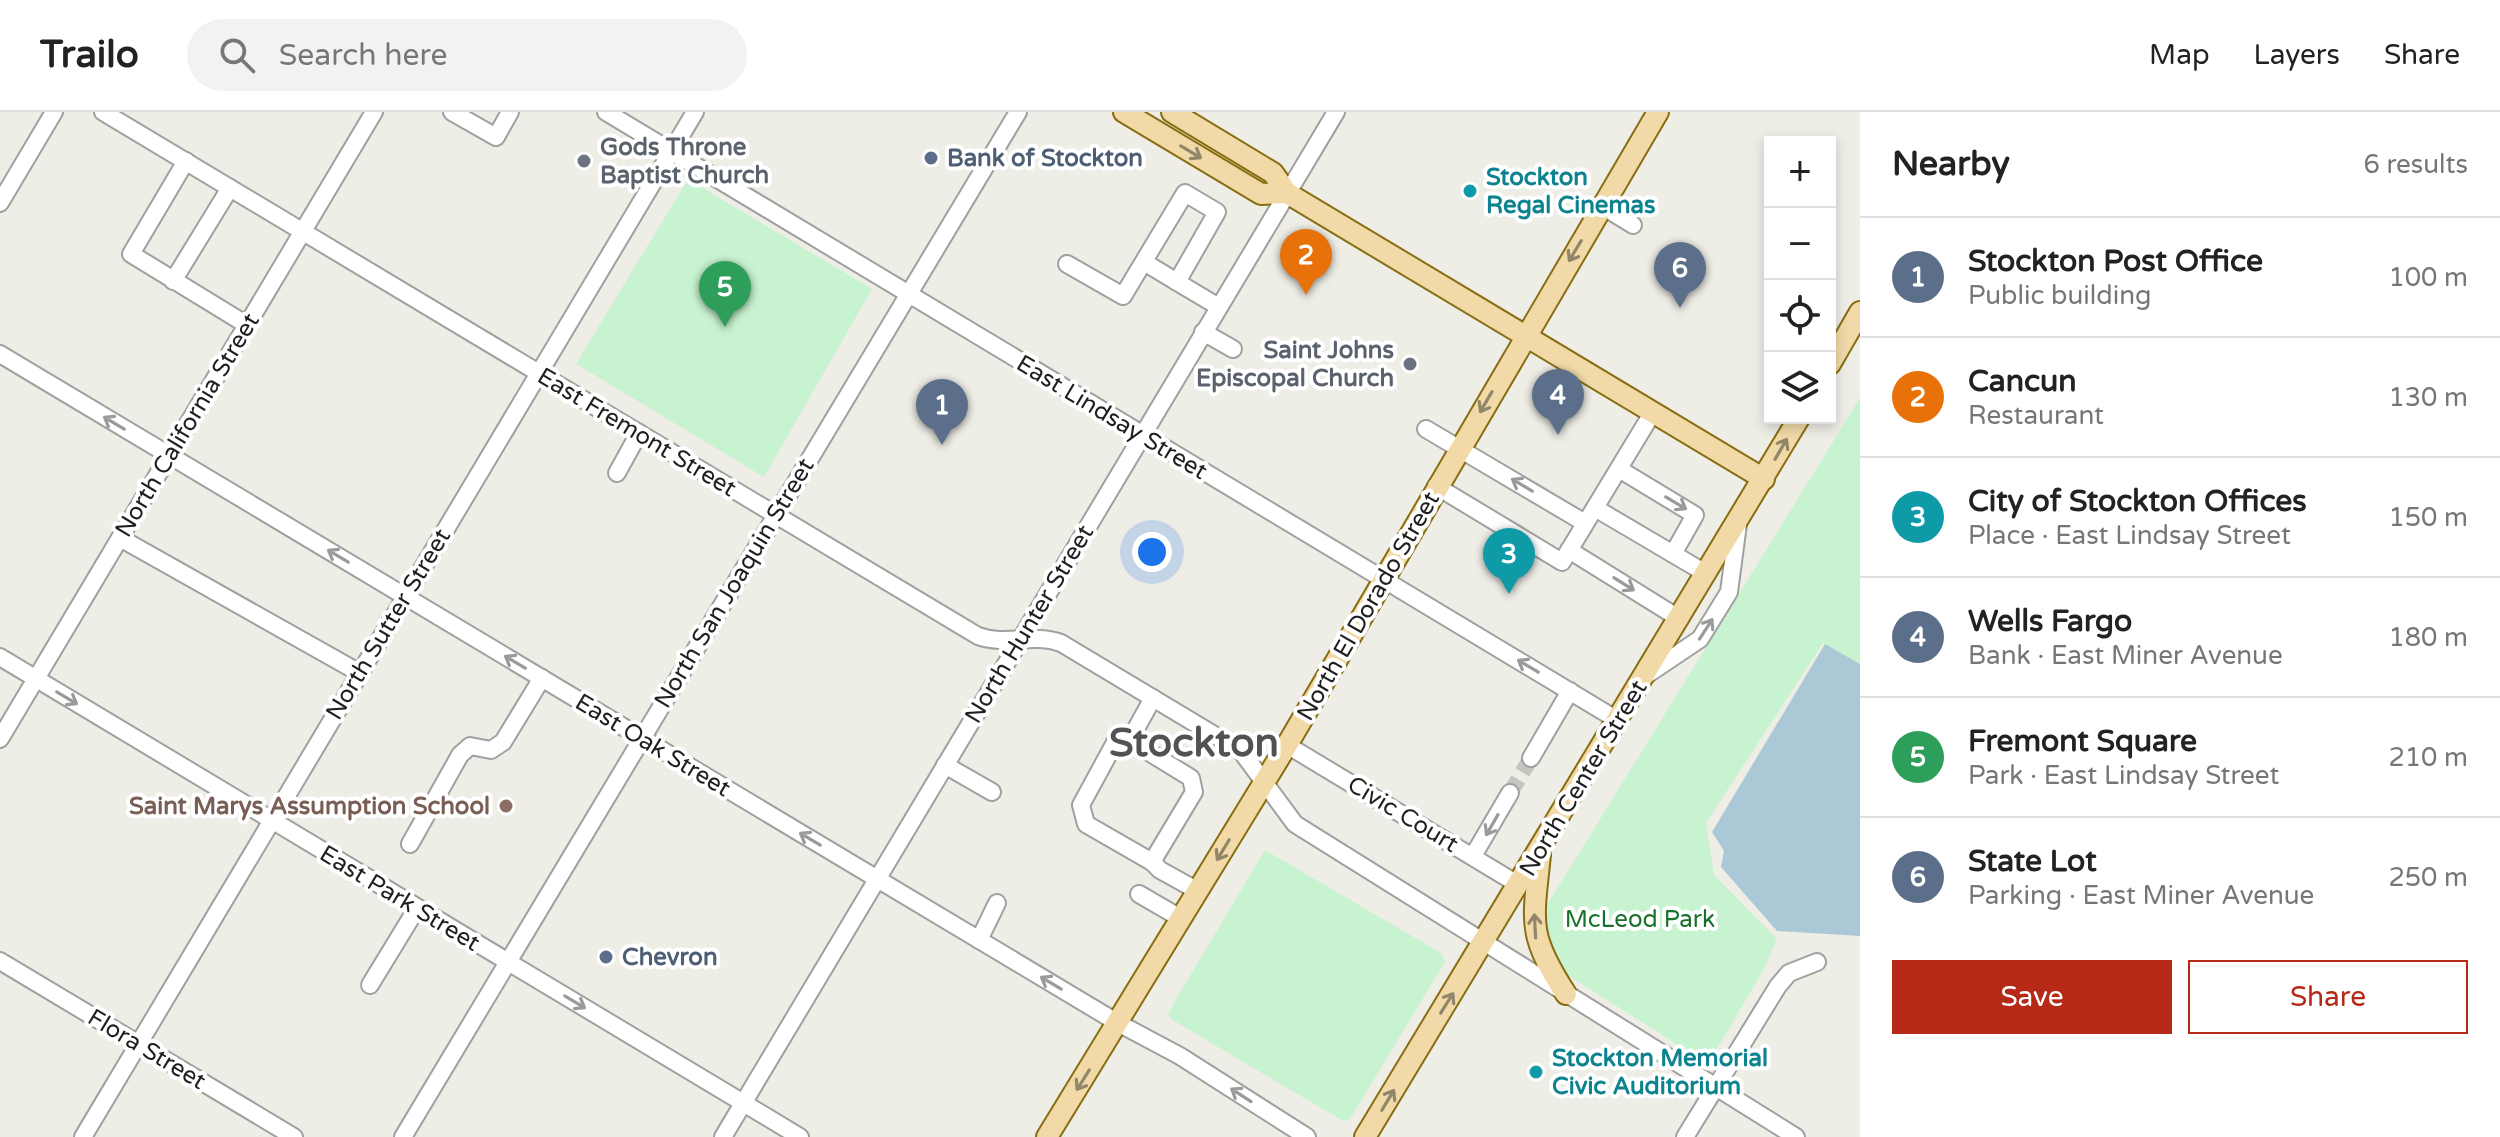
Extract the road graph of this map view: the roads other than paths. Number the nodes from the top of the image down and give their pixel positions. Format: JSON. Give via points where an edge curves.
{"nodes":[{"id":1,"x":54,"y":112,"type":"edge"},
{"id":2,"x":103,"y":112,"type":"edge"},
{"id":3,"x":374,"y":112,"type":"edge"},
{"id":4,"x":452,"y":112,"type":"edge"},
{"id":5,"x":510,"y":112,"type":"edge"},
{"id":6,"x":606,"y":112,"type":"edge"},
{"id":7,"x":695,"y":112,"type":"edge"},
{"id":8,"x":1018,"y":112,"type":"edge"},
{"id":9,"x":1124,"y":112,"type":"edge"},
{"id":10,"x":1172,"y":112,"type":"edge"},
{"id":11,"x":1336,"y":112,"type":"edge"},
{"id":12,"x":1658,"y":112,"type":"edge"},
{"id":13,"x":672,"y":151,"type":"junction"},
{"id":14,"x":186,"y":161,"type":"junction"},
{"id":15,"x":230,"y":188,"type":"junction"},
{"id":16,"x":1287,"y":193,"type":"junction"},
{"id":17,"x":1,"y":201,"type":"edge"},
{"id":18,"x":1602,"y":206,"type":"junction"},
{"id":19,"x":1633,"y":225,"type":"dead end"},
{"id":20,"x":303,"y":231,"type":"junction"},
{"id":21,"x":1144,"y":262,"type":"junction"},
{"id":22,"x":1067,"y":264,"type":"dead end"},
{"id":23,"x":173,"y":281,"type":"junction"},
{"id":24,"x":1177,"y":282,"type":"junction"},
{"id":25,"x":907,"y":293,"type":"junction"},
{"id":26,"x":1219,"y":307,"type":"junction"},
{"id":27,"x":1860,"y":312,"type":"edge"},
{"id":28,"x":247,"y":325,"type":"junction"},
{"id":29,"x":1203,"y":332,"type":"junction"},
{"id":30,"x":1525,"y":335,"type":"junction"},
{"id":31,"x":1836,"y":342,"type":"edge"},
{"id":32,"x":1233,"y":349,"type":"dead end"},
{"id":33,"x":0,"y":354,"type":"edge"},
{"id":34,"x":539,"y":374,"type":"junction"},
{"id":35,"x":1653,"y":412,"type":"junction"},
{"id":36,"x":1796,"y":424,"type":"edge"},
{"id":37,"x":1426,"y":429,"type":"dead end"},
{"id":38,"x":639,"y":433,"type":"junction"},
{"id":39,"x":1142,"y":435,"type":"junction"},
{"id":40,"x":1459,"y":448,"type":"junction"},
{"id":41,"x":169,"y":456,"type":"junction"},
{"id":42,"x":1619,"y":469,"type":"junction"},
{"id":43,"x":617,"y":473,"type":"dead end"},
{"id":44,"x":1764,"y":479,"type":"junction"},
{"id":45,"x":1436,"y":486,"type":"junction"},
{"id":46,"x":1595,"y":508,"type":"junction"},
{"id":47,"x":775,"y":514,"type":"junction"},
{"id":48,"x":1739,"y":521,"type":"junction"},
{"id":49,"x":1585,"y":523,"type":"junction"},
{"id":50,"x":120,"y":538,"type":"junction"},
{"id":51,"x":1569,"y":550,"type":"junction"},
{"id":52,"x":1673,"y":554,"type":"junction"},
{"id":53,"x":1707,"y":574,"type":"junction"},
{"id":54,"x":1382,"y":579,"type":"junction"},
{"id":55,"x":405,"y":596,"type":"junction"},
{"id":56,"x":1680,"y":619,"type":"junction"},
{"id":57,"x":1020,"y":640,"type":"junction"},
{"id":58,"x":0,"y":657,"type":"edge"},
{"id":59,"x":358,"y":672,"type":"junction"},
{"id":60,"x":1645,"y":676,"type":"junction"},
{"id":61,"x":542,"y":678,"type":"junction"},
{"id":62,"x":35,"y":679,"type":"junction"},
{"id":63,"x":1570,"y":691,"type":"junction"},
{"id":64,"x":1153,"y":698,"type":"junction"},
{"id":65,"x":1619,"y":721,"type":"junction"},
{"id":66,"x":1132,"y":736,"type":"junction"},
{"id":67,"x":641,"y":738,"type":"junction"},
{"id":68,"x":0,"y":739,"type":"edge"},
{"id":69,"x":1287,"y":745,"type":"junction"},
{"id":70,"x":1531,"y":758,"type":"tunnel mouth"},
{"id":71,"x":945,"y":765,"type":"junction"},
{"id":72,"x":1264,"y":783,"type":"junction"},
{"id":73,"x":992,"y":792,"type":"dead end"},
{"id":74,"x":1510,"y":793,"type":"tunnel mouth"},
{"id":75,"x":271,"y":821,"type":"junction"},
{"id":76,"x":410,"y":844,"type":"dead end"},
{"id":77,"x":1540,"y":850,"type":"junction"},
{"id":78,"x":1473,"y":856,"type":"junction"},
{"id":79,"x":1152,"y":862,"type":"junction"},
{"id":80,"x":877,"y":879,"type":"junction"},
{"id":81,"x":1519,"y":885,"type":"junction"},
{"id":82,"x":1198,"y":891,"type":"junction"},
{"id":83,"x":1139,"y":894,"type":"dead end"},
{"id":84,"x":997,"y":903,"type":"dead end"},
{"id":85,"x":417,"y":908,"type":"junction"},
{"id":86,"x":1182,"y":919,"type":"junction"},
{"id":87,"x":979,"y":940,"type":"junction"},
{"id":88,"x":1484,"y":942,"type":"junction"},
{"id":89,"x":0,"y":961,"type":"edge"},
{"id":90,"x":508,"y":962,"type":"junction"},
{"id":91,"x":1817,"y":962,"type":"dead end"},
{"id":92,"x":370,"y":985,"type":"dead end"},
{"id":93,"x":1566,"y":994,"type":"junction"},
{"id":94,"x":1118,"y":1023,"type":"junction"},
{"id":95,"x":138,"y":1044,"type":"junction"},
{"id":96,"x":1715,"y":1089,"type":"junction"},
{"id":97,"x":744,"y":1103,"type":"junction"},
{"id":98,"x":1790,"y":1135,"type":"edge"},
{"id":99,"x":83,"y":1137,"type":"edge"},
{"id":100,"x":294,"y":1137,"type":"edge"},
{"id":101,"x":403,"y":1137,"type":"edge"},
{"id":102,"x":723,"y":1137,"type":"edge"},
{"id":103,"x":800,"y":1137,"type":"edge"},
{"id":104,"x":1047,"y":1137,"type":"edge"},
{"id":105,"x":1307,"y":1137,"type":"edge"},
{"id":106,"x":1365,"y":1137,"type":"edge"},
{"id":107,"x":1685,"y":1137,"type":"edge"}],
"edges":[{"from":1,"to":17,"type":"street"},
{"from":2,"to":14,"type":"street","name":"East Fremont Street"},
{"from":3,"to":20,"type":"street","name":"North California Street"},
{"from":4,"to":5,"type":"street","via":[[496,137]]},
{"from":6,"to":13,"type":"street","name":"East Lindsay Street"},
{"from":7,"to":13,"type":"street","name":"North Sutter Street"},
{"from":8,"to":25,"type":"street","name":"North San Joaquin Street"},
{"from":9,"to":16,"type":"main road","one_way":true,"via":[[1261,194]]},
{"from":10,"to":16,"type":"main road","via":[[1271,172]]},
{"from":11,"to":16,"type":"street","name":"North Hunter Street"},
{"from":12,"to":18,"type":"main road","name":"North El Dorado Street"},
{"from":13,"to":25,"type":"street","name":"East Lindsay Street"},
{"from":13,"to":34,"type":"street","name":"North Sutter Street"},
{"from":14,"to":15,"type":"street","name":"East Fremont Street"},
{"from":14,"to":23,"type":"street","via":[[131,254]]},
{"from":15,"to":20,"type":"street","name":"East Fremont Street"},
{"from":15,"to":23,"type":"street"},
{"from":16,"to":26,"type":"street","name":"North Hunter Street"},
{"from":16,"to":30,"type":"main road"},
{"from":18,"to":19,"type":"street"},
{"from":18,"to":30,"type":"main road","name":"North El Dorado Street","one_way":true},
{"from":20,"to":28,"type":"street","name":"North California Street"},
{"from":20,"to":34,"type":"street","name":"East Fremont Street"},
{"from":21,"to":22,"type":"street","via":[[1123,296]]},
{"from":21,"to":24,"type":"street"},
{"from":21,"to":24,"type":"street","via":[[1185,193],[1217,212]]},
{"from":23,"to":28,"type":"street"},
{"from":24,"to":26,"type":"street"},
{"from":25,"to":39,"type":"street","name":"East Lindsay Street"},
{"from":25,"to":47,"type":"street","name":"North San Joaquin Street"},
{"from":26,"to":29,"type":"street","name":"North Hunter Street"},
{"from":27,"to":31,"type":"main road"},
{"from":28,"to":41,"type":"street","name":"North California Street"},
{"from":29,"to":32,"type":"street"},
{"from":29,"to":39,"type":"street","name":"North Hunter Street"},
{"from":30,"to":35,"type":"main road"},
{"from":30,"to":40,"type":"main road","name":"North El Dorado Street","one_way":true},
{"from":41,"to":33,"type":"street","name":"East Oak Street","one_way":true},
{"from":34,"to":38,"type":"street","name":"East Fremont Street"},
{"from":34,"to":55,"type":"street","name":"North Sutter Street"},
{"from":35,"to":42,"type":"street"},
{"from":35,"to":44,"type":"main road"},
{"from":44,"to":36,"type":"main road","name":"North Center Street","one_way":true},
{"from":37,"to":40,"type":"street"},
{"from":38,"to":43,"type":"street"},
{"from":38,"to":47,"type":"street","name":"East Fremont Street"},
{"from":39,"to":54,"type":"street","name":"East Lindsay Street"},
{"from":39,"to":57,"type":"street","name":"North Hunter Street"},
{"from":40,"to":45,"type":"main road","name":"North El Dorado Street"},
{"from":49,"to":40,"type":"street","one_way":true},
{"from":41,"to":50,"type":"street","name":"North California Street"},
{"from":55,"to":41,"type":"street","name":"East Oak Street","one_way":true},
{"from":42,"to":46,"type":"street"},
{"from":42,"to":52,"type":"street","one_way":true,"via":[[1695,515]]},
{"from":44,"to":48,"type":"main road","name":"North Center Street"},
{"from":45,"to":51,"type":"street","via":[[1562,562]]},
{"from":45,"to":54,"type":"main road","name":"North El Dorado Street"},
{"from":46,"to":49,"type":"street"},
{"from":46,"to":52,"type":"street"},
{"from":47,"to":57,"type":"street","name":"East Fremont Street","via":[[978,636]]},
{"from":47,"to":67,"type":"street","name":"North San Joaquin Street"},
{"from":48,"to":53,"type":"main road","name":"North Center Street"},
{"from":60,"to":48,"type":"street","one_way":true,"via":[[1700,639],[1729,592]]},
{"from":49,"to":51,"type":"street"},
{"from":50,"to":59,"type":"street"},
{"from":50,"to":62,"type":"street","name":"North California Street"},
{"from":51,"to":56,"type":"street","one_way":true},
{"from":52,"to":53,"type":"street"},
{"from":53,"to":56,"type":"main road","name":"North Center Street"},
{"from":63,"to":54,"type":"street","name":"East Lindsay Street","one_way":true},
{"from":54,"to":69,"type":"main road","name":"North El Dorado Street"},
{"from":55,"to":59,"type":"street","name":"North Sutter Street"},
{"from":61,"to":55,"type":"street","name":"East Oak Street","one_way":true},
{"from":56,"to":60,"type":"main road","name":"North Center Street"},
{"from":57,"to":64,"type":"street","name":"East Fremont Street","via":[[1043,637],[1061,643]]},
{"from":57,"to":71,"type":"street","name":"North Hunter Street"},
{"from":58,"to":62,"type":"street","name":"East Park Street"},
{"from":59,"to":75,"type":"street","name":"North Sutter Street"},
{"from":60,"to":65,"type":"main road","name":"North Center Street"},
{"from":61,"to":67,"type":"street","name":"East Oak Street"},
{"from":61,"to":76,"type":"street","via":[[503,742],[491,750],[470,746],[460,755]]},
{"from":62,"to":68,"type":"street","name":"North California Street"},
{"from":62,"to":75,"type":"street","name":"East Park Street","one_way":true},
{"from":63,"to":65,"type":"street","name":"East Lindsay Street"},
{"from":63,"to":70,"type":"street"},
{"from":64,"to":66,"type":"street"},
{"from":64,"to":72,"type":"street","name":"East Fremont Street","via":[[1241,751]]},
{"from":65,"to":77,"type":"main road","name":"North Center Street"},
{"from":66,"to":79,"type":"street","via":[[1142,750],[1191,778],[1194,786]]},
{"from":66,"to":79,"type":"street","via":[[1118,737],[1081,805],[1086,824]]},
{"from":80,"to":67,"type":"street","name":"East Oak Street","one_way":true},
{"from":67,"to":90,"type":"street","name":"North San Joaquin Street"},
{"from":69,"to":72,"type":"main road","name":"North El Dorado Street"},
{"from":69,"to":78,"type":"street","name":"Civic Court"},
{"from":71,"to":73,"type":"street"},
{"from":71,"to":80,"type":"street","name":"North Hunter Street"},
{"from":72,"to":82,"type":"main road","name":"North El Dorado Street","one_way":true},
{"from":72,"to":88,"type":"street","name":"East Fremont Street","via":[[1295,824]]},
{"from":74,"to":78,"type":"street","one_way":true},
{"from":75,"to":85,"type":"street","name":"East Park Street"},
{"from":75,"to":95,"type":"street","name":"North Sutter Street"},
{"from":77,"to":81,"type":"main road","name":"North Center Street"},
{"from":93,"to":77,"type":"main road","one_way":true,"via":[[1543,960],[1534,935]]},
{"from":78,"to":81,"type":"street","name":"Civic Court"},
{"from":79,"to":82,"type":"street"},
{"from":80,"to":87,"type":"street","name":"East Oak Street"},
{"from":80,"to":97,"type":"street","name":"North Hunter Street"},
{"from":81,"to":88,"type":"main road","name":"North Center Street"},
{"from":82,"to":86,"type":"main road","name":"North El Dorado Street"},
{"from":83,"to":86,"type":"street"},
{"from":84,"to":87,"type":"street"},
{"from":85,"to":90,"type":"street","name":"East Park Street"},
{"from":85,"to":92,"type":"street"},
{"from":86,"to":94,"type":"main road","name":"North El Dorado Street"},
{"from":94,"to":87,"type":"street","name":"East Oak Street","one_way":true},
{"from":88,"to":93,"type":"street","name":"East Fremont Street"},
{"from":106,"to":88,"type":"main road","name":"North Center Street","one_way":true},
{"from":89,"to":95,"type":"street","name":"Flora Street"},
{"from":90,"to":97,"type":"street","name":"East Park Street","one_way":true},
{"from":90,"to":101,"type":"street","name":"North San Joaquin Street"},
{"from":91,"to":96,"type":"street","via":[[1789,973],[1778,986]]},
{"from":93,"to":96,"type":"street","name":"East Fremont Street"},
{"from":94,"to":104,"type":"main road","name":"North El Dorado Street","one_way":true},
{"from":105,"to":94,"type":"street","name":"East Oak Street","one_way":true},
{"from":95,"to":99,"type":"street","name":"North Sutter Street"},
{"from":95,"to":100,"type":"street","name":"Flora Street"},
{"from":96,"to":98,"type":"street","name":"East Fremont Street"},
{"from":96,"to":107,"type":"street"},
{"from":97,"to":102,"type":"street","name":"North Hunter Street"},
{"from":97,"to":103,"type":"street","name":"East Park Street"}]}
